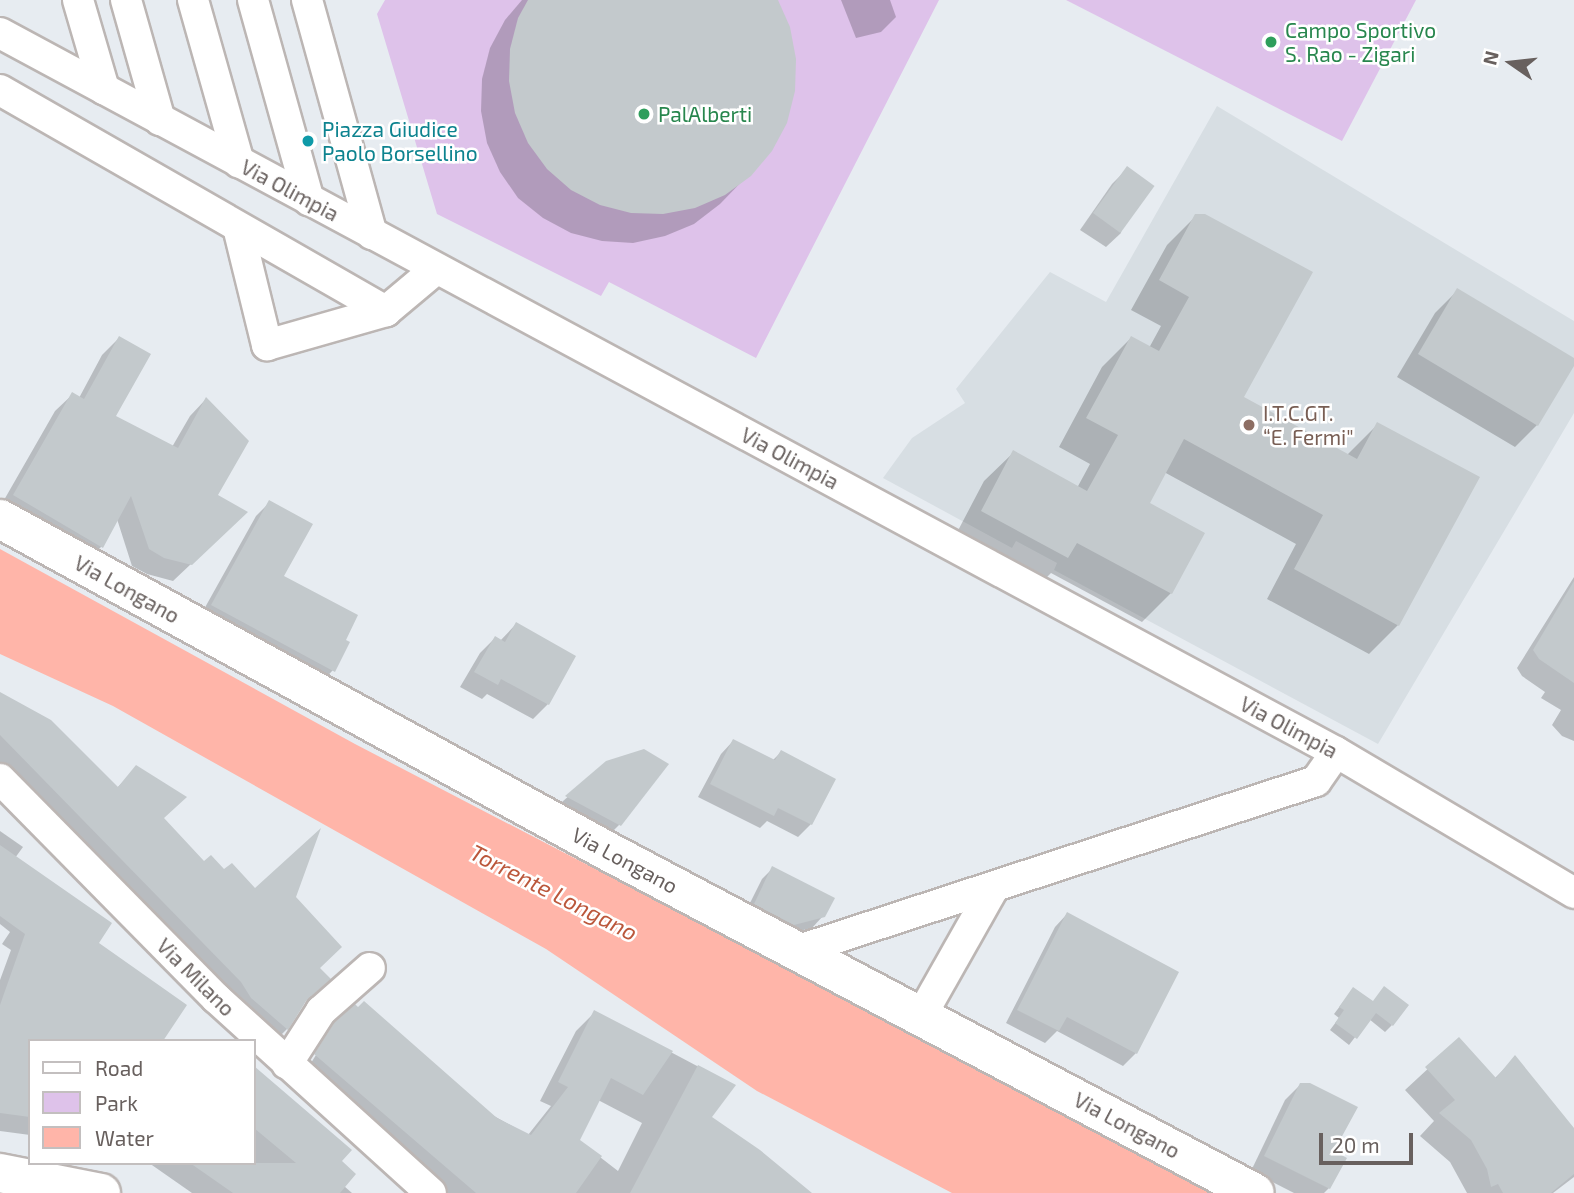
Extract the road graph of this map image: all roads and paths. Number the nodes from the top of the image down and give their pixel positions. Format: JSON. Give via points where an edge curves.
{"nodes":[{"id":1,"x":78,"y":0,"type":"edge"},
{"id":2,"x":126,"y":0,"type":"edge"},
{"id":3,"x":193,"y":0,"type":"edge"},
{"id":4,"x":253,"y":0,"type":"edge"},
{"id":5,"x":307,"y":0,"type":"edge"},
{"id":6,"x":0,"y":33,"type":"edge"},
{"id":7,"x":104,"y":89,"type":"junction"},
{"id":8,"x":0,"y":90,"type":"edge"},
{"id":9,"x":160,"y":120,"type":"junction"},
{"id":10,"x":239,"y":163,"type":"junction"},
{"id":11,"x":309,"y":200,"type":"junction"},
{"id":12,"x":238,"y":227,"type":"junction"},
{"id":13,"x":372,"y":234,"type":"junction"},
{"id":14,"x":436,"y":269,"type":"junction"},
{"id":15,"x":386,"y":311,"type":"junction"},
{"id":16,"x":0,"y":519,"type":"edge"},
{"id":17,"x":1336,"y":752,"type":"junction"},
{"id":18,"x":0,"y":779,"type":"edge"},
{"id":19,"x":994,"y":887,"type":"junction"},
{"id":20,"x":1574,"y":893,"type":"edge"},
{"id":21,"x":796,"y":951,"type":"junction"},
{"id":22,"x":370,"y":968,"type":"dead end"},
{"id":23,"x":921,"y":1016,"type":"junction"},
{"id":24,"x":287,"y":1064,"type":"junction"},
{"id":25,"x":11,"y":1175,"type":"edge"},
{"id":26,"x":101,"y":1193,"type":"edge"},
{"id":27,"x":431,"y":1193,"type":"edge"},
{"id":28,"x":1255,"y":1193,"type":"edge"}],
"edges":[{"from":1,"to":7,"type":"street"},
{"from":2,"to":9,"type":"street"},
{"from":3,"to":10,"type":"street"},
{"from":4,"to":11,"type":"street"},
{"from":5,"to":13,"type":"street"},
{"from":6,"to":7,"type":"street","name":"Via Olimpia"},
{"from":7,"to":9,"type":"street","name":"Via Olimpia"},
{"from":8,"to":12,"type":"street"},
{"from":9,"to":10,"type":"street","name":"Via Olimpia"},
{"from":10,"to":11,"type":"street","name":"Via Olimpia"},
{"from":11,"to":13,"type":"street","name":"Via Olimpia"},
{"from":12,"to":15,"type":"street"},
{"from":12,"to":15,"type":"street","via":[[267,345]]},
{"from":13,"to":14,"type":"street","name":"Via Olimpia"},
{"from":14,"to":15,"type":"street"},
{"from":14,"to":17,"type":"street","name":"Via Olimpia"},
{"from":16,"to":21,"type":"street","name":"Via Longano"},
{"from":17,"to":19,"type":"street","via":[[1316,781]]},
{"from":17,"to":20,"type":"street","name":"Via Olimpia"},
{"from":18,"to":24,"type":"street","name":"Via Milano"},
{"from":19,"to":21,"type":"street"},
{"from":19,"to":23,"type":"street"},
{"from":21,"to":23,"type":"street","name":"Via Longano"},
{"from":22,"to":24,"type":"street","via":[[321,1011]]},
{"from":23,"to":28,"type":"street","name":"Via Longano"},
{"from":24,"to":27,"type":"street","name":"Via Milano"},
{"from":25,"to":26,"type":"street"}]}
